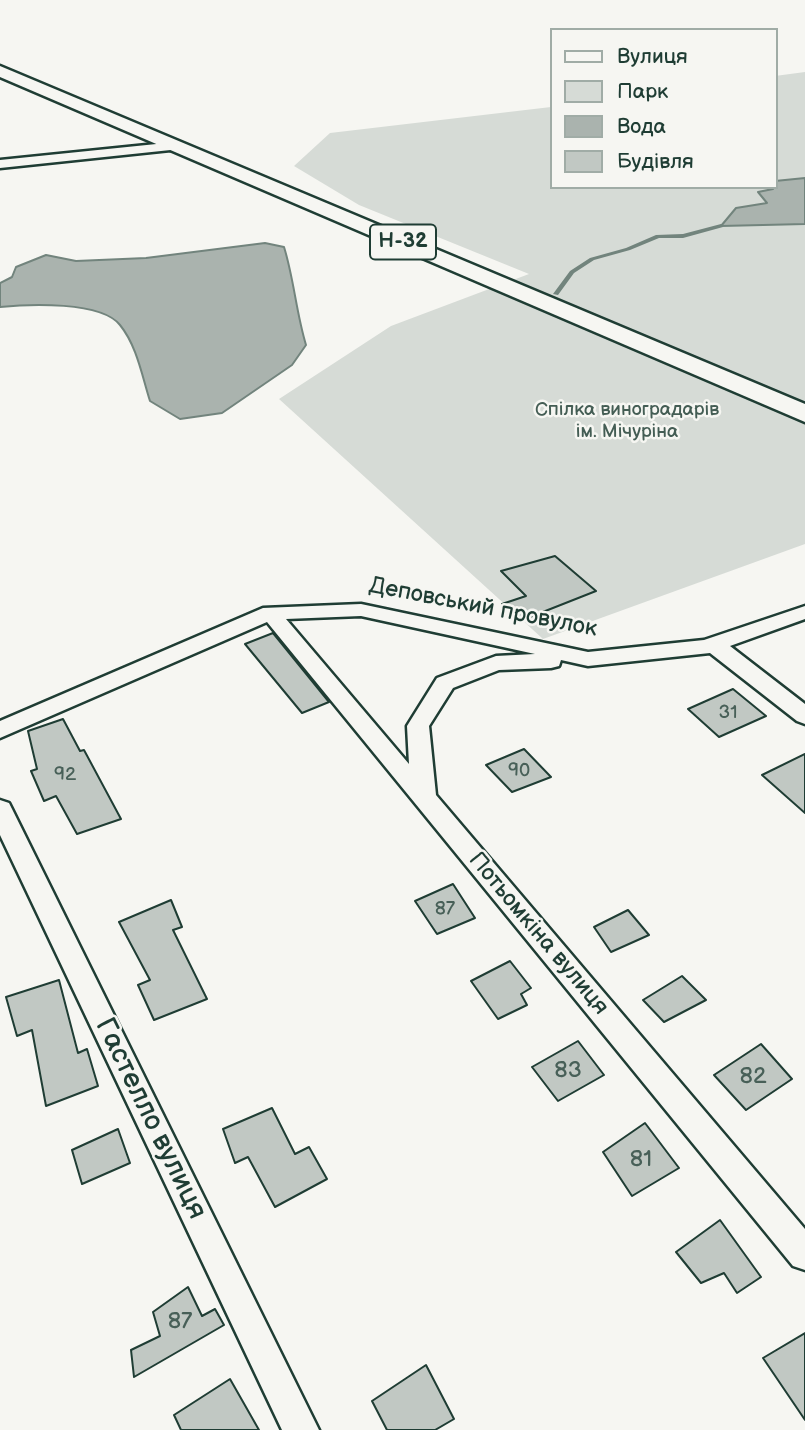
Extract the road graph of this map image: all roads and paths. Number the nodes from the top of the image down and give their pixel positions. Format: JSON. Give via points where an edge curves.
{"nodes":[{"id":1,"x":0,"y":71,"type":"edge"},
{"id":2,"x":176,"y":146,"type":"junction"},
{"id":3,"x":0,"y":164,"type":"edge"},
{"id":4,"x":805,"y":414,"type":"edge"},
{"id":5,"x":805,"y":611,"type":"edge"},
{"id":6,"x":271,"y":614,"type":"junction"},
{"id":7,"x":714,"y":645,"type":"junction"},
{"id":8,"x":587,"y":659,"type":"junction"},
{"id":9,"x":805,"y":716,"type":"edge"},
{"id":10,"x":0,"y":730,"type":"edge"},
{"id":11,"x":424,"y":796,"type":"junction"},
{"id":12,"x":0,"y":809,"type":"edge"},
{"id":13,"x":805,"y":1254,"type":"edge"},
{"id":14,"x":300,"y":1430,"type":"edge"}],
"edges":[{"from":1,"to":2,"type":"main road","number":"Н-32"},
{"from":2,"to":3,"type":"street"},
{"from":2,"to":4,"type":"main road","number":"Н-32"},
{"from":5,"to":7,"type":"street","name":"Деповський провулок"},
{"from":6,"to":8,"type":"street","name":"Деповський провулок","via":[[361,610]]},
{"from":6,"to":10,"type":"street","name":"Деповський провулок"},
{"from":6,"to":11,"type":"street","name":"Потьомкіна вулиця"},
{"from":7,"to":8,"type":"street","name":"Деповський провулок"},
{"from":7,"to":9,"type":"street"},
{"from":8,"to":11,"type":"street","via":[[496,663],[445,683],[418,726]]},
{"from":11,"to":13,"type":"street","name":"Потьомкіна вулиця"},
{"from":12,"to":14,"type":"street","name":"Гастелло вулиця"}]}
